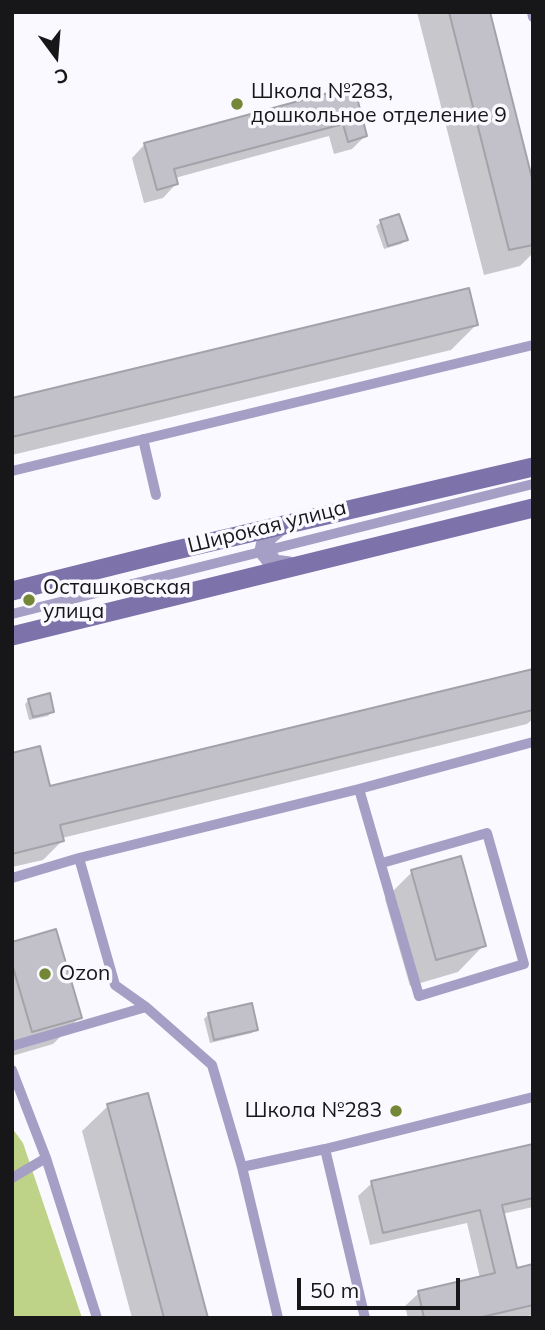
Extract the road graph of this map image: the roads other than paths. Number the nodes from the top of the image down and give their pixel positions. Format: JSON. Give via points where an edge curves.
{"nodes":[{"id":1,"x":533,"y":345,"type":"edge"},
{"id":2,"x":143,"y":439,"type":"junction"},
{"id":3,"x":533,"y":467,"type":"edge"},
{"id":4,"x":12,"y":471,"type":"edge"},
{"id":5,"x":533,"y":484,"type":"edge"},
{"id":6,"x":156,"y":495,"type":"dead end"},
{"id":7,"x":533,"y":508,"type":"edge"},
{"id":8,"x":279,"y":527,"type":"junction"},
{"id":9,"x":264,"y":551,"type":"junction"},
{"id":10,"x":289,"y":566,"type":"junction"},
{"id":11,"x":12,"y":591,"type":"edge"},
{"id":12,"x":12,"y":614,"type":"edge"},
{"id":13,"x":12,"y":636,"type":"edge"},
{"id":14,"x":533,"y":742,"type":"edge"},
{"id":15,"x":359,"y":789,"type":"junction"},
{"id":16,"x":79,"y":858,"type":"junction"},
{"id":17,"x":382,"y":863,"type":"junction"},
{"id":18,"x":12,"y":878,"type":"edge"},
{"id":19,"x":146,"y":1007,"type":"junction"},
{"id":20,"x":12,"y":1045,"type":"edge"},
{"id":21,"x":12,"y":1070,"type":"edge"},
{"id":22,"x":533,"y":1097,"type":"edge"},
{"id":23,"x":325,"y":1149,"type":"junction"},
{"id":24,"x":46,"y":1158,"type":"junction"},
{"id":25,"x":242,"y":1167,"type":"junction"},
{"id":26,"x":12,"y":1178,"type":"edge"},
{"id":27,"x":97,"y":1318,"type":"edge"},
{"id":28,"x":278,"y":1318,"type":"edge"},
{"id":29,"x":365,"y":1318,"type":"edge"}],
"edges":[{"from":1,"to":2,"type":"lane"},
{"from":2,"to":4,"type":"lane"},
{"from":2,"to":6,"type":"lane"},
{"from":3,"to":8,"type":"main road","name":"Широкая улица"},
{"from":5,"to":9,"type":"lane","name":"Широкая улица"},
{"from":7,"to":10,"type":"main road","name":"Широкая улица"},
{"from":8,"to":9,"type":"street","via":[[267,537]]},
{"from":8,"to":11,"type":"main road","name":"Широкая улица"},
{"from":9,"to":10,"type":"street","via":[[274,564]]},
{"from":9,"to":12,"type":"lane","name":"Широкая улица"},
{"from":10,"to":13,"type":"main road","name":"Широкая улица"},
{"from":14,"to":15,"type":"lane"},
{"from":15,"to":16,"type":"lane"},
{"from":15,"to":17,"type":"lane"},
{"from":16,"to":18,"type":"lane"},
{"from":16,"to":19,"type":"lane","via":[[115,985]]},
{"from":17,"to":17,"type":"lane","via":[[419,996],[524,964],[487,833]]},
{"from":19,"to":20,"type":"lane"},
{"from":19,"to":25,"type":"lane","via":[[212,1065]]},
{"from":21,"to":24,"type":"lane"},
{"from":22,"to":23,"type":"lane"},
{"from":23,"to":25,"type":"lane"},
{"from":23,"to":29,"type":"lane"},
{"from":24,"to":26,"type":"lane"},
{"from":24,"to":27,"type":"lane"},
{"from":25,"to":28,"type":"lane"}]}
